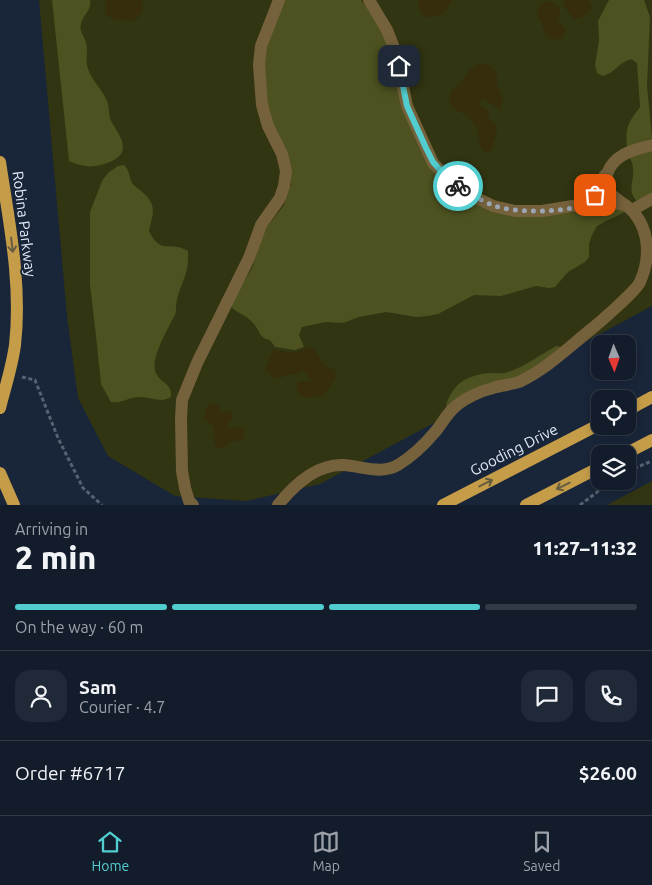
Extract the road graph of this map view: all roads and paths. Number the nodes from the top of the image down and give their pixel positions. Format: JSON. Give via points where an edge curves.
{"nodes":[{"id":1,"x":279,"y":0,"type":"edge"},
{"id":2,"x":369,"y":0,"type":"edge"},
{"id":3,"x":652,"y":145,"type":"edge"},
{"id":4,"x":0,"y":162,"type":"edge"},
{"id":5,"x":610,"y":167,"type":"junction"},
{"id":6,"x":652,"y":199,"type":"edge"},
{"id":7,"x":585,"y":204,"type":"junction"},
{"id":8,"x":630,"y":208,"type":"junction"},
{"id":9,"x":35,"y":380,"type":"dead end"},
{"id":10,"x":652,"y":397,"type":"edge"},
{"id":11,"x":636,"y":406,"type":"edge"},
{"id":12,"x":0,"y":408,"type":"edge"},
{"id":13,"x":591,"y":429,"type":"edge"},
{"id":14,"x":652,"y":440,"type":"edge"},
{"id":15,"x":636,"y":449,"type":"edge"},
{"id":16,"x":652,"y":461,"type":"edge"},
{"id":17,"x":636,"y":468,"type":"edge"},
{"id":18,"x":591,"y":472,"type":"edge"},
{"id":19,"x":0,"y":473,"type":"edge"},
{"id":20,"x":600,"y":490,"type":"edge"},
{"id":21,"x":14,"y":505,"type":"edge"},
{"id":22,"x":102,"y":505,"type":"edge"},
{"id":23,"x":193,"y":505,"type":"edge"},
{"id":24,"x":278,"y":505,"type":"edge"},
{"id":25,"x":443,"y":505,"type":"edge"},
{"id":26,"x":526,"y":505,"type":"edge"},
{"id":27,"x":580,"y":505,"type":"edge"}],
"edges":[{"from":1,"to":23,"type":"lane","via":[[261,46],[259,65],[262,105],[282,154],[286,171],[284,186],[280,198],[261,225],[249,258],[182,400],[182,471],[189,501]]},
{"from":2,"to":7,"type":"lane","via":[[396,53],[407,106],[433,162],[450,181],[485,202],[515,211]]},
{"from":3,"to":5,"type":"lane","via":[[619,156]]},
{"from":4,"to":12,"type":"main road","name":"Robina Parkway","one_way":true,"via":[[17,309],[13,360]]},
{"from":5,"to":7,"type":"lane","via":[[595,195]]},
{"from":5,"to":8,"type":"lane","via":[[605,180],[608,191]]},
{"from":6,"to":8,"type":"lane"},
{"from":7,"to":8,"type":"lane","via":[[610,202]]},
{"from":8,"to":24,"type":"lane","via":[[648,242],[646,266],[640,284],[601,322],[549,363],[518,382],[492,388],[456,406],[435,432],[398,465],[384,470],[330,466],[303,480]]},
{"from":9,"to":22,"type":"path","via":[[58,438],[83,488]]},
{"from":10,"to":11,"type":"main road"},
{"from":25,"to":13,"type":"main road","name":"Gooding Drive","one_way":true},
{"from":14,"to":15,"type":"main road"},
{"from":16,"to":17,"type":"path"},
{"from":18,"to":26,"type":"main road","one_way":true},
{"from":19,"to":21,"type":"main road"},
{"from":20,"to":27,"type":"path"}]}
